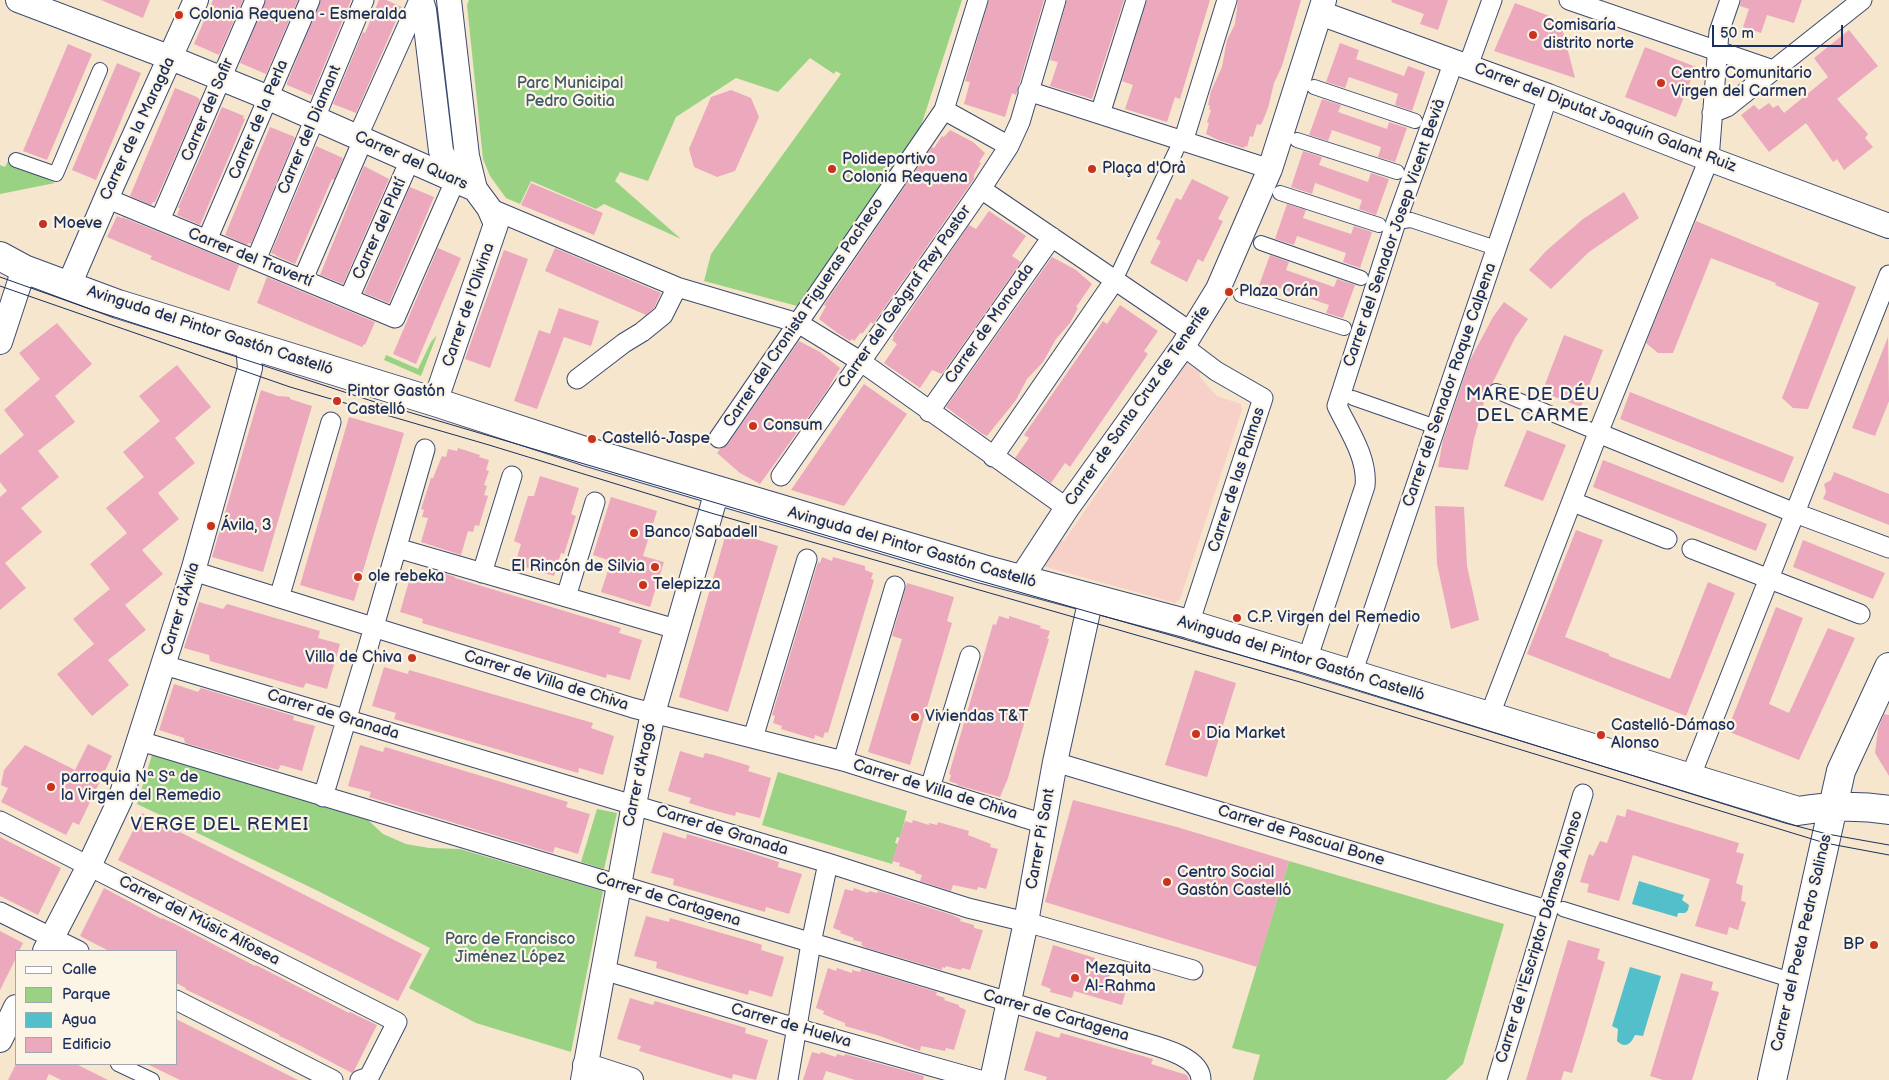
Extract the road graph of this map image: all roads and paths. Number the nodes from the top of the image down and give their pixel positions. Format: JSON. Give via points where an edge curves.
{"nodes":[{"id":1,"x":18,"y":0,"type":"edge"},
{"id":2,"x":196,"y":0,"type":"edge"},
{"id":3,"x":255,"y":0,"type":"edge"},
{"id":4,"x":310,"y":0,"type":"edge"},
{"id":5,"x":364,"y":0,"type":"edge"},
{"id":6,"x":420,"y":0,"type":"edge"},
{"id":7,"x":449,"y":0,"type":"edge"},
{"id":8,"x":978,"y":0,"type":"edge"},
{"id":9,"x":1056,"y":0,"type":"edge"},
{"id":10,"x":1136,"y":0,"type":"edge"},
{"id":11,"x":1227,"y":0,"type":"edge"},
{"id":12,"x":1492,"y":0,"type":"edge"},
{"id":13,"x":1568,"y":0,"type":"edge"},
{"id":14,"x":1730,"y":0,"type":"edge"},
{"id":15,"x":1862,"y":0,"type":"edge"},
{"id":16,"x":1322,"y":6,"type":"edge"},
{"id":17,"x":1612,"y":7,"type":"edge"},
{"id":18,"x":1717,"y":51,"type":"junction"},
{"id":19,"x":170,"y":58,"type":"junction"},
{"id":20,"x":1461,"y":63,"type":"junction"},
{"id":21,"x":100,"y":70,"type":"dead end"},
{"id":22,"x":1773,"y":70,"type":"junction"},
{"id":23,"x":221,"y":79,"type":"junction"},
{"id":24,"x":1314,"y":87,"type":"dead end"},
{"id":25,"x":1028,"y":92,"type":"junction"},
{"id":26,"x":1548,"y":96,"type":"junction"},
{"id":27,"x":269,"y":98,"type":"junction"},
{"id":28,"x":944,"y":110,"type":"junction"},
{"id":29,"x":1712,"y":113,"type":"junction"},
{"id":30,"x":1100,"y":114,"type":"junction"},
{"id":31,"x":316,"y":119,"type":"junction"},
{"id":32,"x":1415,"y":121,"type":"dead end"},
{"id":33,"x":360,"y":139,"type":"junction"},
{"id":34,"x":1297,"y":140,"type":"dead end"},
{"id":35,"x":1009,"y":146,"type":"junction"},
{"id":36,"x":1179,"y":146,"type":"junction"},
{"id":37,"x":1709,"y":159,"type":"junction"},
{"id":38,"x":16,"y":160,"type":"dead end"},
{"id":39,"x":410,"y":160,"type":"junction"},
{"id":40,"x":1270,"y":169,"type":"junction"},
{"id":41,"x":1397,"y":172,"type":"dead end"},
{"id":42,"x":465,"y":185,"type":"junction"},
{"id":43,"x":981,"y":189,"type":"junction"},
{"id":44,"x":1280,"y":193,"type":"dead end"},
{"id":45,"x":106,"y":198,"type":"junction"},
{"id":46,"x":489,"y":208,"type":"junction"},
{"id":47,"x":160,"y":220,"type":"junction"},
{"id":48,"x":1388,"y":224,"type":"junction"},
{"id":49,"x":1889,"y":226,"type":"edge"},
{"id":50,"x":1052,"y":237,"type":"junction"},
{"id":51,"x":207,"y":240,"type":"junction"},
{"id":52,"x":1261,"y":243,"type":"dead end"},
{"id":53,"x":1496,"y":248,"type":"junction"},
{"id":54,"x":0,"y":256,"type":"edge"},
{"id":55,"x":256,"y":260,"type":"junction"},
{"id":56,"x":24,"y":269,"type":"junction"},
{"id":57,"x":1889,"y":275,"type":"edge"},
{"id":58,"x":1117,"y":276,"type":"junction"},
{"id":59,"x":1361,"y":278,"type":"dead end"},
{"id":60,"x":303,"y":279,"type":"junction"},
{"id":61,"x":69,"y":285,"type":"junction"},
{"id":62,"x":677,"y":287,"type":"junction"},
{"id":63,"x":1241,"y":295,"type":"dead end"},
{"id":64,"x":349,"y":298,"type":"junction"},
{"id":65,"x":798,"y":323,"type":"junction"},
{"id":66,"x":1344,"y":328,"type":"dead end"},
{"id":67,"x":1187,"y":339,"type":"junction"},
{"id":68,"x":0,"y":342,"type":"edge"},
{"id":69,"x":248,"y":345,"type":"junction"},
{"id":70,"x":860,"y":361,"type":"junction"},
{"id":71,"x":577,"y":379,"type":"dead end"},
{"id":72,"x":1496,"y":391,"type":"dead end"},
{"id":73,"x":436,"y":402,"type":"junction"},
{"id":74,"x":1345,"y":402,"type":"junction"},
{"id":75,"x":930,"y":412,"type":"junction"},
{"id":76,"x":331,"y":422,"type":"dead end"},
{"id":77,"x":1436,"y":426,"type":"junction"},
{"id":78,"x":1598,"y":433,"type":"junction"},
{"id":79,"x":719,"y":438,"type":"dead end"},
{"id":80,"x":425,"y":449,"type":"dead end"},
{"id":81,"x":993,"y":457,"type":"junction"},
{"id":82,"x":512,"y":476,"type":"dead end"},
{"id":83,"x":782,"y":476,"type":"dead end"},
{"id":84,"x":717,"y":491,"type":"junction"},
{"id":85,"x":594,"y":502,"type":"dead end"},
{"id":86,"x":1573,"y":502,"type":"junction"},
{"id":87,"x":1067,"y":508,"type":"junction"},
{"id":88,"x":1795,"y":513,"type":"junction"},
{"id":89,"x":1667,"y":539,"type":"dead end"},
{"id":90,"x":397,"y":548,"type":"junction"},
{"id":91,"x":1889,"y":548,"type":"edge"},
{"id":92,"x":1692,"y":549,"type":"dead end"},
{"id":93,"x":806,"y":559,"type":"dead end"},
{"id":94,"x":193,"y":571,"type":"junction"},
{"id":95,"x":482,"y":573,"type":"junction"},
{"id":96,"x":1769,"y":578,"type":"junction"},
{"id":97,"x":1020,"y":580,"type":"junction"},
{"id":98,"x":895,"y":586,"type":"dead end"},
{"id":99,"x":566,"y":597,"type":"junction"},
{"id":100,"x":279,"y":598,"type":"junction"},
{"id":101,"x":1089,"y":607,"type":"junction"},
{"id":102,"x":1860,"y":614,"type":"dead end"},
{"id":103,"x":1189,"y":624,"type":"junction"},
{"id":104,"x":374,"y":627,"type":"junction"},
{"id":105,"x":676,"y":629,"type":"junction"},
{"id":106,"x":970,"y":656,"type":"dead end"},
{"id":107,"x":1307,"y":660,"type":"junction"},
{"id":108,"x":164,"y":664,"type":"junction"},
{"id":109,"x":1889,"y":666,"type":"edge"},
{"id":110,"x":1352,"y":674,"type":"junction"},
{"id":111,"x":653,"y":714,"type":"junction"},
{"id":112,"x":1489,"y":716,"type":"junction"},
{"id":113,"x":347,"y":719,"type":"junction"},
{"id":114,"x":753,"y":738,"type":"junction"},
{"id":115,"x":140,"y":741,"type":"junction"},
{"id":116,"x":842,"y":762,"type":"junction"},
{"id":117,"x":1055,"y":762,"type":"junction"},
{"id":118,"x":1690,"y":778,"type":"junction"},
{"id":119,"x":930,"y":788,"type":"junction"},
{"id":120,"x":1583,"y":794,"type":"dead end"},
{"id":121,"x":322,"y":797,"type":"junction"},
{"id":122,"x":634,"y":804,"type":"junction"},
{"id":123,"x":1832,"y":806,"type":"junction"},
{"id":124,"x":1889,"y":810,"type":"edge"},
{"id":125,"x":0,"y":822,"type":"edge"},
{"id":126,"x":1044,"y":824,"type":"junction"},
{"id":127,"x":828,"y":863,"type":"junction"},
{"id":128,"x":89,"y":866,"type":"junction"},
{"id":129,"x":619,"y":885,"type":"junction"},
{"id":130,"x":1555,"y":910,"type":"junction"},
{"id":131,"x":0,"y":912,"type":"edge"},
{"id":132,"x":1026,"y":922,"type":"junction"},
{"id":133,"x":811,"y":943,"type":"junction"},
{"id":134,"x":49,"y":944,"type":"edge"},
{"id":135,"x":75,"y":950,"type":"edge"},
{"id":136,"x":602,"y":970,"type":"junction"},
{"id":137,"x":1193,"y":970,"type":"dead end"},
{"id":138,"x":1794,"y":981,"type":"junction"},
{"id":139,"x":178,"y":1001,"type":"edge"},
{"id":140,"x":1009,"y":1003,"type":"junction"},
{"id":141,"x":15,"y":1009,"type":"edge"},
{"id":142,"x":796,"y":1028,"type":"junction"},
{"id":143,"x":0,"y":1040,"type":"edge"},
{"id":144,"x":120,"y":1065,"type":"edge"},
{"id":145,"x":584,"y":1072,"type":"edge"},
{"id":146,"x":1198,"y":1072,"type":"edge"},
{"id":147,"x":1500,"y":1073,"type":"edge"},
{"id":148,"x":152,"y":1080,"type":"edge"},
{"id":149,"x":333,"y":1080,"type":"edge"},
{"id":150,"x":360,"y":1080,"type":"edge"},
{"id":151,"x":631,"y":1080,"type":"edge"},
{"id":152,"x":788,"y":1080,"type":"edge"},
{"id":153,"x":980,"y":1080,"type":"edge"},
{"id":154,"x":992,"y":1080,"type":"edge"},
{"id":155,"x":1488,"y":1080,"type":"edge"},
{"id":156,"x":1772,"y":1080,"type":"edge"}],
"edges":[{"from":1,"to":19,"type":"street","name":"Carrer del Quars"},
{"from":2,"to":19,"type":"street","name":"Carrer de la Maragda"},
{"from":3,"to":23,"type":"street","name":"Carrer del Safir"},
{"from":4,"to":27,"type":"street","name":"Carrer de la Perla"},
{"from":5,"to":31,"type":"street","name":"Carrer del Diamant"},
{"from":6,"to":33,"type":"street"},
{"from":6,"to":42,"type":"street","via":[[424,10],[441,152]]},
{"from":7,"to":42,"type":"street","via":[[467,156]]},
{"from":8,"to":28,"type":"street","name":"Carrer del Cronista Figueras Pacheco"},
{"from":9,"to":25,"type":"street","name":"Carrer del Geògraf Rey Pastor"},
{"from":10,"to":30,"type":"street"},
{"from":11,"to":36,"type":"street"},
{"from":12,"to":20,"type":"street","name":"Carrer del Senador Josep Vicent Bevià"},
{"from":13,"to":17,"type":"street"},
{"from":14,"to":18,"type":"street"},
{"from":15,"to":22,"type":"street"},
{"from":16,"to":20,"type":"street","name":"Carrer del Diputat Joaquín Galant Ruiz"},
{"from":16,"to":40,"type":"street","name":"Carrer de Santa Cruz de Tenerife"},
{"from":17,"to":18,"type":"street"},
{"from":18,"to":22,"type":"street"},
{"from":18,"to":29,"type":"street"},
{"from":19,"to":23,"type":"street","name":"Carrer del Quars"},
{"from":19,"to":45,"type":"street","name":"Carrer de la Maragda"},
{"from":20,"to":26,"type":"street","name":"Carrer del Diputat Joaquín Galant Ruiz"},
{"from":20,"to":48,"type":"street","name":"Carrer del Senador Josep Vicent Bevià"},
{"from":21,"to":38,"type":"street","via":[[56,174]]},
{"from":22,"to":29,"type":"street","via":[[1727,107]]},
{"from":23,"to":27,"type":"street","name":"Carrer del Quars"},
{"from":23,"to":47,"type":"street","name":"Carrer del Safir"},
{"from":24,"to":32,"type":"street"},
{"from":25,"to":30,"type":"street"},
{"from":25,"to":35,"type":"street","name":"Carrer del Geògraf Rey Pastor"},
{"from":26,"to":37,"type":"street","name":"Carrer del Diputat Joaquín Galant Ruiz"},
{"from":26,"to":53,"type":"street","name":"Carrer del Senador Roque Calpena"},
{"from":27,"to":31,"type":"street","name":"Carrer del Quars"},
{"from":27,"to":51,"type":"street","name":"Carrer de la Perla"},
{"from":28,"to":35,"type":"street"},
{"from":28,"to":65,"type":"street","name":"Carrer del Cronista Figueras Pacheco"},
{"from":29,"to":37,"type":"street"},
{"from":30,"to":36,"type":"street"},
{"from":31,"to":33,"type":"street","name":"Carrer del Quars"},
{"from":31,"to":55,"type":"street","name":"Carrer del Diamant"},
{"from":33,"to":39,"type":"street","name":"Carrer del Quars"},
{"from":33,"to":60,"type":"street"},
{"from":34,"to":41,"type":"street"},
{"from":35,"to":43,"type":"street","name":"Carrer del Geògraf Rey Pastor"},
{"from":36,"to":40,"type":"street"},
{"from":36,"to":58,"type":"street"},
{"from":37,"to":49,"type":"street","name":"Carrer del Diputat Joaquín Galant Ruiz"},
{"from":37,"to":78,"type":"street"},
{"from":39,"to":42,"type":"street","name":"Carrer del Quars"},
{"from":39,"to":64,"type":"street","name":"Carrer del Platí"},
{"from":40,"to":67,"type":"street","name":"Carrer de Santa Cruz de Tenerife","via":[[1218,289]]},
{"from":42,"to":46,"type":"street","name":"Carrer del Quars"},
{"from":42,"to":64,"type":"street","name":"Carrer del Travertí","via":[[394,318]]},
{"from":43,"to":50,"type":"street"},
{"from":43,"to":70,"type":"street","name":"Carrer del Geògraf Rey Pastor"},
{"from":44,"to":48,"type":"street"},
{"from":45,"to":47,"type":"street","name":"Carrer del Travertí"},
{"from":45,"to":61,"type":"street","name":"Carrer de la Maragda"},
{"from":46,"to":62,"type":"street"},
{"from":46,"to":73,"type":"street","name":"Carrer de l'Olivina","via":[[496,224]]},
{"from":47,"to":51,"type":"street","name":"Carrer del Travertí"},
{"from":48,"to":53,"type":"street","via":[[1411,220]]},
{"from":48,"to":74,"type":"street","name":"Carrer del Senador Josep Vicent Bevià"},
{"from":50,"to":58,"type":"street"},
{"from":50,"to":75,"type":"street","name":"Carrer de Moncada"},
{"from":51,"to":55,"type":"street","name":"Carrer del Travertí"},
{"from":52,"to":59,"type":"street"},
{"from":53,"to":77,"type":"street","name":"Carrer del Senador Roque Calpena"},
{"from":54,"to":56,"type":"main road","name":"Avinguda del Pintor Gastón Castelló"},
{"from":55,"to":60,"type":"street","name":"Carrer del Travertí"},
{"from":56,"to":61,"type":"main road","name":"Avinguda del Pintor Gastón Castelló"},
{"from":56,"to":68,"type":"street"},
{"from":57,"to":88,"type":"street"},
{"from":58,"to":67,"type":"street"},
{"from":58,"to":81,"type":"street"},
{"from":60,"to":64,"type":"street","name":"Carrer del Travertí"},
{"from":61,"to":69,"type":"main road","name":"Avinguda del Pintor Gastón Castelló"},
{"from":62,"to":65,"type":"street"},
{"from":62,"to":71,"type":"street","via":[[663,315]]},
{"from":63,"to":66,"type":"street"},
{"from":65,"to":70,"type":"street"},
{"from":65,"to":79,"type":"street","name":"Carrer del Cronista Figueras Pacheco"},
{"from":67,"to":87,"type":"street","name":"Carrer de Santa Cruz de Tenerife"},
{"from":67,"to":103,"type":"street","name":"Carrer de las Palmas","via":[[1216,371],[1263,398]]},
{"from":69,"to":73,"type":"main road","name":"Avinguda del Pintor Gastón Castelló"},
{"from":69,"to":94,"type":"street","name":"Carrer d'Àvila","via":[[250,368]]},
{"from":70,"to":75,"type":"street"},
{"from":70,"to":83,"type":"street","name":"Carrer del Geògraf Rey Pastor"},
{"from":72,"to":78,"type":"street"},
{"from":73,"to":84,"type":"main road","name":"Avinguda del Pintor Gastón Castelló"},
{"from":74,"to":77,"type":"street"},
{"from":74,"to":107,"type":"street","via":[[1364,462],[1365,486]]},
{"from":75,"to":81,"type":"street"},
{"from":76,"to":100,"type":"street"},
{"from":77,"to":110,"type":"street","name":"Carrer del Senador Roque Calpena"},
{"from":78,"to":86,"type":"street"},
{"from":78,"to":88,"type":"street"},
{"from":80,"to":90,"type":"street"},
{"from":81,"to":87,"type":"street"},
{"from":82,"to":95,"type":"street"},
{"from":84,"to":97,"type":"main road","name":"Avinguda del Pintor Gastón Castelló"},
{"from":84,"to":105,"type":"street","name":"Carrer d'Aragó"},
{"from":85,"to":99,"type":"street"},
{"from":86,"to":89,"type":"street"},
{"from":86,"to":112,"type":"street"},
{"from":87,"to":97,"type":"street","name":"Carrer de Santa Cruz de Tenerife"},
{"from":88,"to":91,"type":"street"},
{"from":88,"to":96,"type":"street"},
{"from":90,"to":95,"type":"street"},
{"from":90,"to":104,"type":"street"},
{"from":92,"to":96,"type":"street"},
{"from":93,"to":114,"type":"street"},
{"from":94,"to":100,"type":"street","name":"Carrer de Villa de Chiva"},
{"from":94,"to":108,"type":"street","name":"Carrer d'Àvila"},
{"from":95,"to":99,"type":"street"},
{"from":96,"to":102,"type":"street"},
{"from":96,"to":118,"type":"street"},
{"from":97,"to":101,"type":"main road","name":"Avinguda del Pintor Gastón Castelló"},
{"from":98,"to":116,"type":"street"},
{"from":99,"to":105,"type":"street"},
{"from":100,"to":104,"type":"street","name":"Carrer de Villa de Chiva"},
{"from":101,"to":103,"type":"main road","name":"Avinguda del Pintor Gastón Castelló"},
{"from":101,"to":117,"type":"street","name":"Carrer Pi Sant"},
{"from":103,"to":107,"type":"main road","name":"Avinguda del Pintor Gastón Castelló"},
{"from":104,"to":111,"type":"street","name":"Carrer de Villa de Chiva"},
{"from":104,"to":113,"type":"street"},
{"from":105,"to":111,"type":"street","name":"Carrer d'Aragó"},
{"from":106,"to":119,"type":"street"},
{"from":107,"to":110,"type":"main road","name":"Avinguda del Pintor Gastón Castelló"},
{"from":108,"to":113,"type":"street","name":"Carrer de Granada"},
{"from":108,"to":115,"type":"street","name":"Carrer d'Àvila"},
{"from":109,"to":123,"type":"main road","name":"Carrer del Poeta Pedro Salinas","via":[[1841,772]]},
{"from":110,"to":112,"type":"main road","name":"Avinguda del Pintor Gastón Castelló"},
{"from":111,"to":114,"type":"street","name":"Carrer de Villa de Chiva"},
{"from":111,"to":122,"type":"street","name":"Carrer d'Aragó"},
{"from":112,"to":118,"type":"main road","name":"Avinguda del Pintor Gastón Castelló"},
{"from":113,"to":121,"type":"street"},
{"from":113,"to":122,"type":"street","name":"Carrer de Granada"},
{"from":114,"to":116,"type":"street","name":"Carrer de Villa de Chiva"},
{"from":115,"to":121,"type":"street","name":"Carrer de Cartagena"},
{"from":115,"to":128,"type":"street","name":"Carrer d'Àvila","via":[[120,800]]},
{"from":116,"to":119,"type":"street","name":"Carrer de Villa de Chiva"},
{"from":117,"to":126,"type":"street","name":"Carrer Pi Sant"},
{"from":117,"to":130,"type":"street","name":"Carrer de Pascual Bone"},
{"from":118,"to":123,"type":"main road","name":"Avinguda del Pintor Gastón Castelló","via":[[1798,811]]},
{"from":119,"to":126,"type":"street","name":"Carrer de Villa de Chiva"},
{"from":120,"to":130,"type":"street","name":"Carrer de l'Escriptor Dámaso Alonso"},
{"from":121,"to":129,"type":"street","name":"Carrer de Cartagena"},
{"from":122,"to":127,"type":"street","name":"Carrer de Granada"},
{"from":122,"to":129,"type":"street","name":"Carrer d'Aragó"},
{"from":123,"to":124,"type":"main road","name":"Avinguda del Pintor Gastón Castelló","via":[[1869,806]]},
{"from":123,"to":138,"type":"main road","name":"Carrer del Poeta Pedro Salinas"},
{"from":125,"to":128,"type":"street","name":"Carrer del Músic Alfosea"},
{"from":126,"to":132,"type":"street","name":"Carrer Pi Sant"},
{"from":127,"to":132,"type":"street","name":"Carrer de Granada","via":[[968,908]]},
{"from":127,"to":133,"type":"street"},
{"from":128,"to":134,"type":"street","name":"Carrer d'Àvila"},
{"from":128,"to":150,"type":"street","name":"Carrer del Músic Alfosea","via":[[397,1022],[369,1077]]},
{"from":129,"to":133,"type":"street","name":"Carrer de Cartagena"},
{"from":129,"to":136,"type":"street","name":"Carrer d'Aragó"},
{"from":130,"to":138,"type":"street"},
{"from":130,"to":147,"type":"street","name":"Carrer de l'Escriptor Dámaso Alonso"},
{"from":131,"to":134,"type":"street"},
{"from":132,"to":137,"type":"street","name":"Carrer de Granada"},
{"from":132,"to":140,"type":"street","name":"Carrer Pi Sant"},
{"from":133,"to":140,"type":"street","name":"Carrer de Cartagena"},
{"from":133,"to":142,"type":"street"},
{"from":134,"to":135,"type":"street"},
{"from":136,"to":142,"type":"street","name":"Carrer de Huelva"},
{"from":136,"to":145,"type":"street","name":"Carrer d'Aragó"},
{"from":138,"to":156,"type":"main road","name":"Carrer del Poeta Pedro Salinas"},
{"from":139,"to":149,"type":"street"},
{"from":140,"to":146,"type":"street","name":"Carrer de Cartagena","via":[[1178,1054]]},
{"from":140,"to":154,"type":"street","name":"Carrer Pi Sant"},
{"from":141,"to":143,"type":"street"},
{"from":142,"to":152,"type":"street"},
{"from":142,"to":153,"type":"street","name":"Carrer de Huelva"},
{"from":144,"to":148,"type":"street"},
{"from":145,"to":151,"type":"street"},
{"from":147,"to":155,"type":"street"}]}
